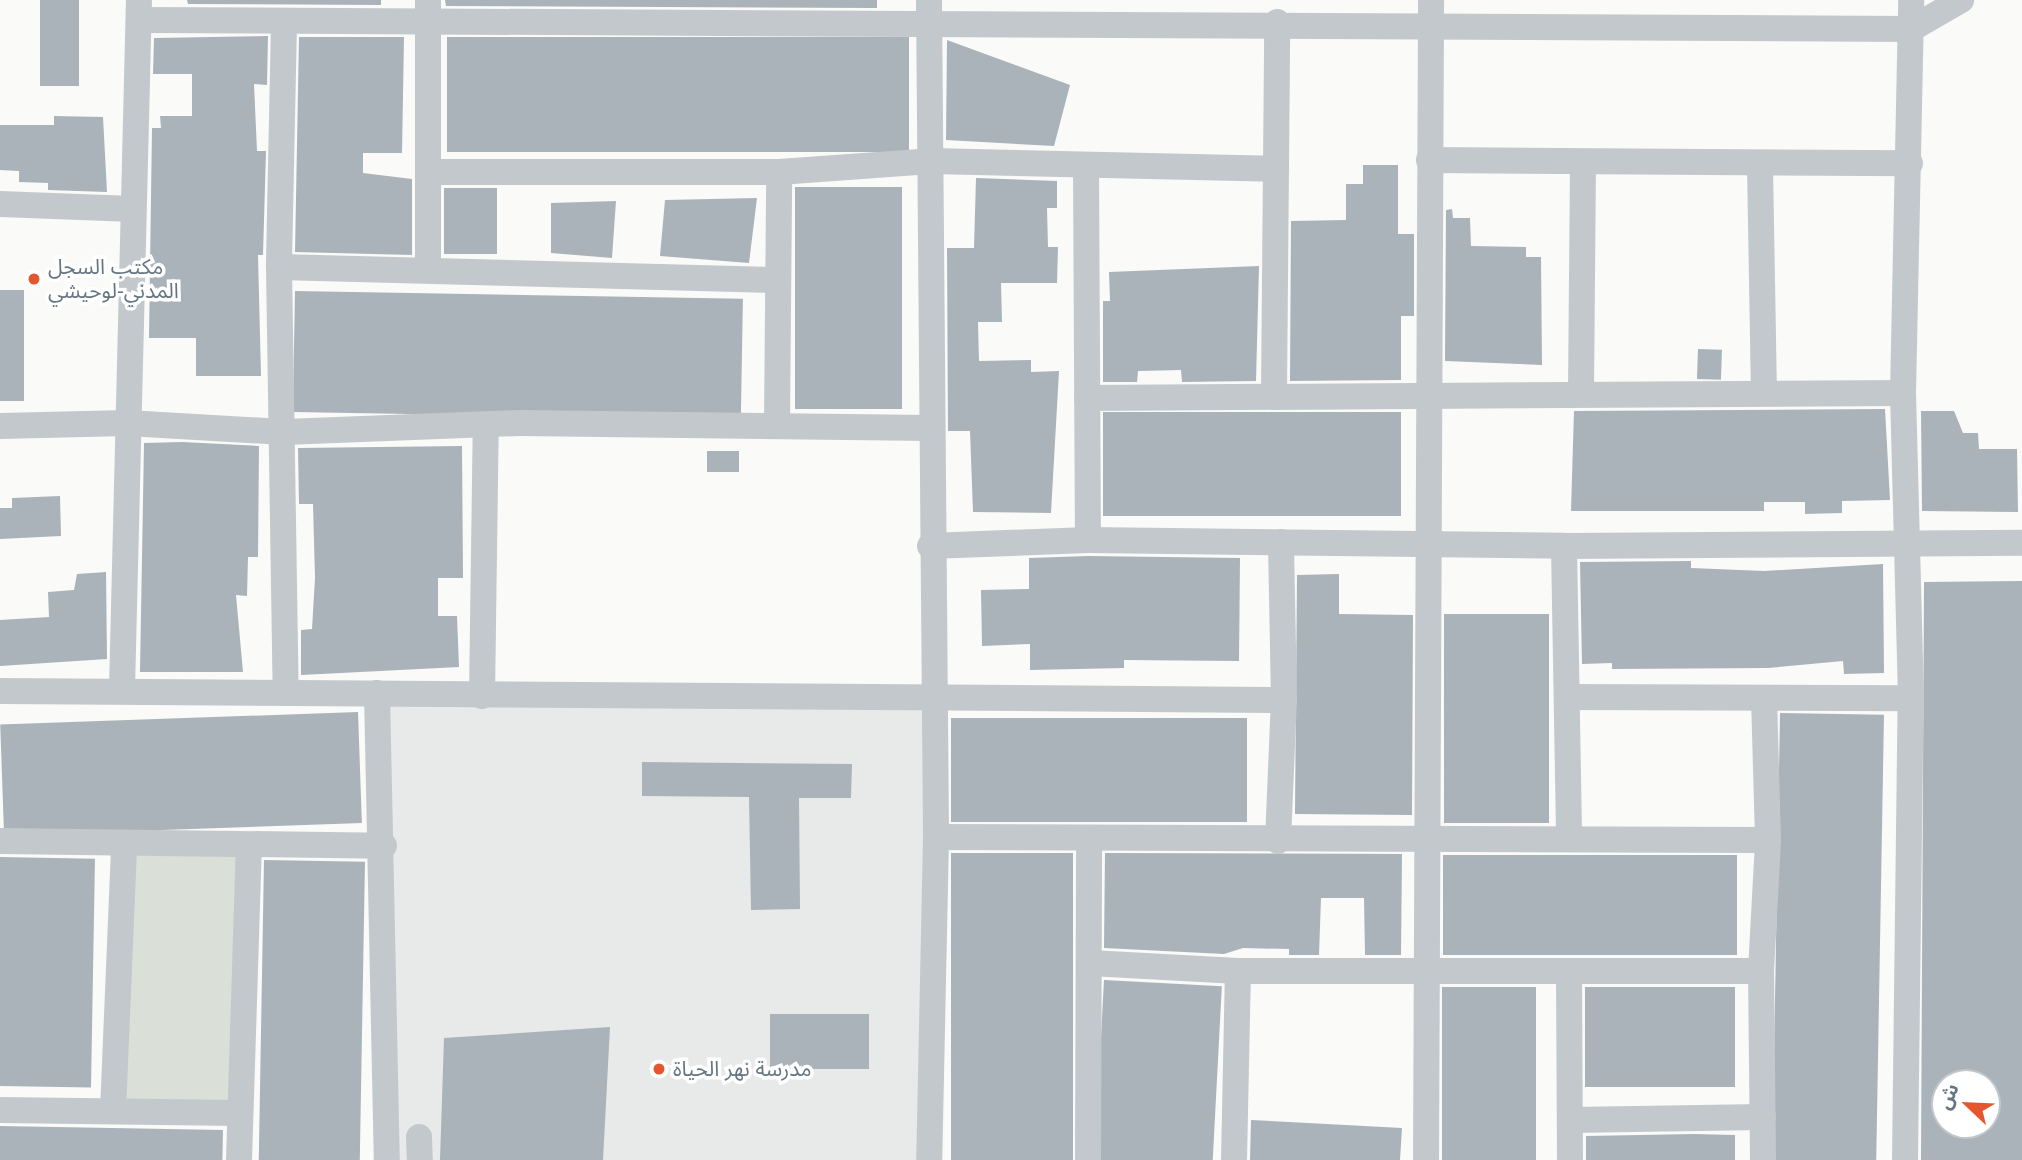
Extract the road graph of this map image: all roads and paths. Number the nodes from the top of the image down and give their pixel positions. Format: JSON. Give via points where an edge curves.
{"nodes":[{"id":1,"x":1911,"y":0,"type":"edge"},
{"id":2,"x":1961,"y":0,"type":"edge"},
{"id":3,"x":139,"y":10,"type":"edge"},
{"id":4,"x":428,"y":10,"type":"edge"},
{"id":5,"x":929,"y":12,"type":"edge"},
{"id":6,"x":1431,"y":12,"type":"edge"},
{"id":7,"x":1277,"y":22,"type":"junction"},
{"id":8,"x":284,"y":23,"type":"junction"},
{"id":9,"x":1911,"y":29,"type":"junction"},
{"id":10,"x":1429,"y":160,"type":"junction"},
{"id":11,"x":931,"y":161,"type":"junction"},
{"id":12,"x":1910,"y":163,"type":"junction"},
{"id":13,"x":1583,"y":164,"type":"junction"},
{"id":14,"x":1760,"y":166,"type":"junction"},
{"id":15,"x":1086,"y":167,"type":"junction"},
{"id":16,"x":1276,"y":169,"type":"junction"},
{"id":17,"x":430,"y":172,"type":"junction"},
{"id":18,"x":779,"y":172,"type":"junction"},
{"id":19,"x":0,"y":204,"type":"edge"},
{"id":20,"x":133,"y":209,"type":"junction"},
{"id":21,"x":279,"y":267,"type":"junction"},
{"id":22,"x":428,"y":269,"type":"junction"},
{"id":23,"x":778,"y":280,"type":"junction"},
{"id":24,"x":1764,"y":391,"type":"junction"},
{"id":25,"x":1428,"y":392,"type":"junction"},
{"id":26,"x":1581,"y":392,"type":"junction"},
{"id":27,"x":1903,"y":393,"type":"junction"},
{"id":28,"x":1274,"y":394,"type":"junction"},
{"id":29,"x":1087,"y":398,"type":"junction"},
{"id":30,"x":127,"y":423,"type":"junction"},
{"id":31,"x":777,"y":425,"type":"junction"},
{"id":32,"x":0,"y":426,"type":"edge"},
{"id":33,"x":486,"y":426,"type":"junction"},
{"id":34,"x":930,"y":428,"type":"junction"},
{"id":35,"x":285,"y":432,"type":"junction"},
{"id":36,"x":1088,"y":540,"type":"junction"},
{"id":37,"x":1905,"y":540,"type":"junction"},
{"id":38,"x":1281,"y":542,"type":"junction"},
{"id":39,"x":1428,"y":543,"type":"junction"},
{"id":40,"x":2022,"y":543,"type":"edge"},
{"id":41,"x":930,"y":546,"type":"junction"},
{"id":42,"x":1564,"y":547,"type":"junction"},
{"id":43,"x":122,"y":690,"type":"junction"},
{"id":44,"x":0,"y":691,"type":"edge"},
{"id":45,"x":286,"y":692,"type":"junction"},
{"id":46,"x":377,"y":693,"type":"junction"},
{"id":47,"x":482,"y":696,"type":"junction"},
{"id":48,"x":1569,"y":696,"type":"junction"},
{"id":49,"x":1911,"y":698,"type":"junction"},
{"id":50,"x":933,"y":700,"type":"junction"},
{"id":51,"x":1284,"y":700,"type":"junction"},
{"id":52,"x":1765,"y":701,"type":"junction"},
{"id":53,"x":936,"y":836,"type":"junction"},
{"id":54,"x":1569,"y":839,"type":"junction"},
{"id":55,"x":1089,"y":840,"type":"junction"},
{"id":56,"x":0,"y":841,"type":"edge"},
{"id":57,"x":1278,"y":841,"type":"junction"},
{"id":58,"x":1768,"y":841,"type":"junction"},
{"id":59,"x":1426,"y":843,"type":"junction"},
{"id":60,"x":124,"y":844,"type":"junction"},
{"id":61,"x":249,"y":845,"type":"junction"},
{"id":62,"x":384,"y":846,"type":"junction"},
{"id":63,"x":1090,"y":963,"type":"junction"},
{"id":64,"x":1427,"y":967,"type":"junction"},
{"id":65,"x":1238,"y":971,"type":"junction"},
{"id":66,"x":1569,"y":971,"type":"junction"},
{"id":67,"x":1761,"y":971,"type":"junction"},
{"id":68,"x":0,"y":1110,"type":"edge"},
{"id":69,"x":113,"y":1111,"type":"junction"},
{"id":70,"x":240,"y":1113,"type":"junction"},
{"id":71,"x":1763,"y":1117,"type":"junction"},
{"id":72,"x":1570,"y":1120,"type":"junction"},
{"id":73,"x":239,"y":1160,"type":"edge"},
{"id":74,"x":387,"y":1160,"type":"edge"},
{"id":75,"x":929,"y":1160,"type":"edge"},
{"id":76,"x":1088,"y":1160,"type":"edge"},
{"id":77,"x":1234,"y":1160,"type":"edge"},
{"id":78,"x":1426,"y":1160,"type":"edge"},
{"id":79,"x":1570,"y":1160,"type":"edge"},
{"id":80,"x":1763,"y":1160,"type":"edge"},
{"id":81,"x":1905,"y":1160,"type":"edge"}],
"edges":[{"from":1,"to":9,"type":"street"},
{"from":2,"to":9,"type":"street"},
{"from":3,"to":8,"type":"street"},
{"from":3,"to":20,"type":"street"},
{"from":4,"to":5,"type":"street"},
{"from":4,"to":8,"type":"street"},
{"from":4,"to":17,"type":"street"},
{"from":5,"to":7,"type":"street"},
{"from":5,"to":11,"type":"street"},
{"from":6,"to":7,"type":"street"},
{"from":6,"to":9,"type":"street"},
{"from":6,"to":10,"type":"street"},
{"from":7,"to":16,"type":"street"},
{"from":8,"to":21,"type":"street"},
{"from":9,"to":12,"type":"street"},
{"from":10,"to":13,"type":"street"},
{"from":10,"to":25,"type":"street"},
{"from":11,"to":15,"type":"street"},
{"from":11,"to":18,"type":"street"},
{"from":11,"to":34,"type":"street"},
{"from":12,"to":14,"type":"street"},
{"from":12,"to":27,"type":"street"},
{"from":13,"to":14,"type":"street"},
{"from":13,"to":26,"type":"street"},
{"from":14,"to":24,"type":"street"},
{"from":15,"to":16,"type":"street"},
{"from":15,"to":29,"type":"street"},
{"from":16,"to":28,"type":"street"},
{"from":17,"to":18,"type":"street"},
{"from":17,"to":22,"type":"street"},
{"from":18,"to":23,"type":"street"},
{"from":19,"to":20,"type":"street"},
{"from":20,"to":30,"type":"street"},
{"from":21,"to":22,"type":"street"},
{"from":21,"to":35,"type":"street"},
{"from":22,"to":23,"type":"street"},
{"from":23,"to":31,"type":"street"},
{"from":24,"to":26,"type":"street"},
{"from":24,"to":27,"type":"street"},
{"from":25,"to":26,"type":"street"},
{"from":25,"to":28,"type":"street"},
{"from":25,"to":39,"type":"street"},
{"from":27,"to":37,"type":"street"},
{"from":28,"to":29,"type":"street"},
{"from":29,"to":36,"type":"street"},
{"from":30,"to":32,"type":"street"},
{"from":30,"to":35,"type":"street"},
{"from":30,"to":43,"type":"street"},
{"from":31,"to":33,"type":"street"},
{"from":31,"to":34,"type":"street"},
{"from":33,"to":35,"type":"street"},
{"from":33,"to":47,"type":"street"},
{"from":34,"to":41,"type":"street"},
{"from":35,"to":45,"type":"street"},
{"from":36,"to":38,"type":"street"},
{"from":36,"to":41,"type":"street"},
{"from":37,"to":40,"type":"street"},
{"from":37,"to":42,"type":"street"},
{"from":37,"to":49,"type":"street"},
{"from":38,"to":39,"type":"street"},
{"from":38,"to":51,"type":"street"},
{"from":39,"to":42,"type":"street"},
{"from":39,"to":59,"type":"street"},
{"from":41,"to":50,"type":"street"},
{"from":42,"to":48,"type":"street"},
{"from":43,"to":44,"type":"street"},
{"from":43,"to":45,"type":"street"},
{"from":45,"to":46,"type":"street"},
{"from":46,"to":47,"type":"street"},
{"from":46,"to":62,"type":"street"},
{"from":47,"to":50,"type":"street"},
{"from":48,"to":52,"type":"street"},
{"from":48,"to":54,"type":"street"},
{"from":49,"to":52,"type":"street"},
{"from":49,"to":81,"type":"street"},
{"from":50,"to":51,"type":"street"},
{"from":50,"to":53,"type":"street"},
{"from":51,"to":57,"type":"street"},
{"from":52,"to":58,"type":"street"},
{"from":53,"to":55,"type":"street"},
{"from":53,"to":75,"type":"street"},
{"from":54,"to":58,"type":"street"},
{"from":54,"to":59,"type":"street"},
{"from":55,"to":57,"type":"street"},
{"from":55,"to":63,"type":"street"},
{"from":56,"to":60,"type":"street"},
{"from":57,"to":59,"type":"street"},
{"from":58,"to":67,"type":"street"},
{"from":59,"to":64,"type":"street"},
{"from":60,"to":61,"type":"street"},
{"from":60,"to":69,"type":"street"},
{"from":61,"to":62,"type":"street"},
{"from":61,"to":70,"type":"street"},
{"from":62,"to":74,"type":"street"},
{"from":63,"to":65,"type":"street"},
{"from":63,"to":76,"type":"street"},
{"from":64,"to":65,"type":"street"},
{"from":64,"to":66,"type":"street"},
{"from":64,"to":78,"type":"street"},
{"from":65,"to":77,"type":"street"},
{"from":66,"to":67,"type":"street"},
{"from":66,"to":72,"type":"street"},
{"from":67,"to":71,"type":"street"},
{"from":68,"to":69,"type":"street"},
{"from":69,"to":70,"type":"street"},
{"from":70,"to":73,"type":"street"},
{"from":71,"to":72,"type":"street"},
{"from":71,"to":80,"type":"street"},
{"from":72,"to":79,"type":"street"}]}
